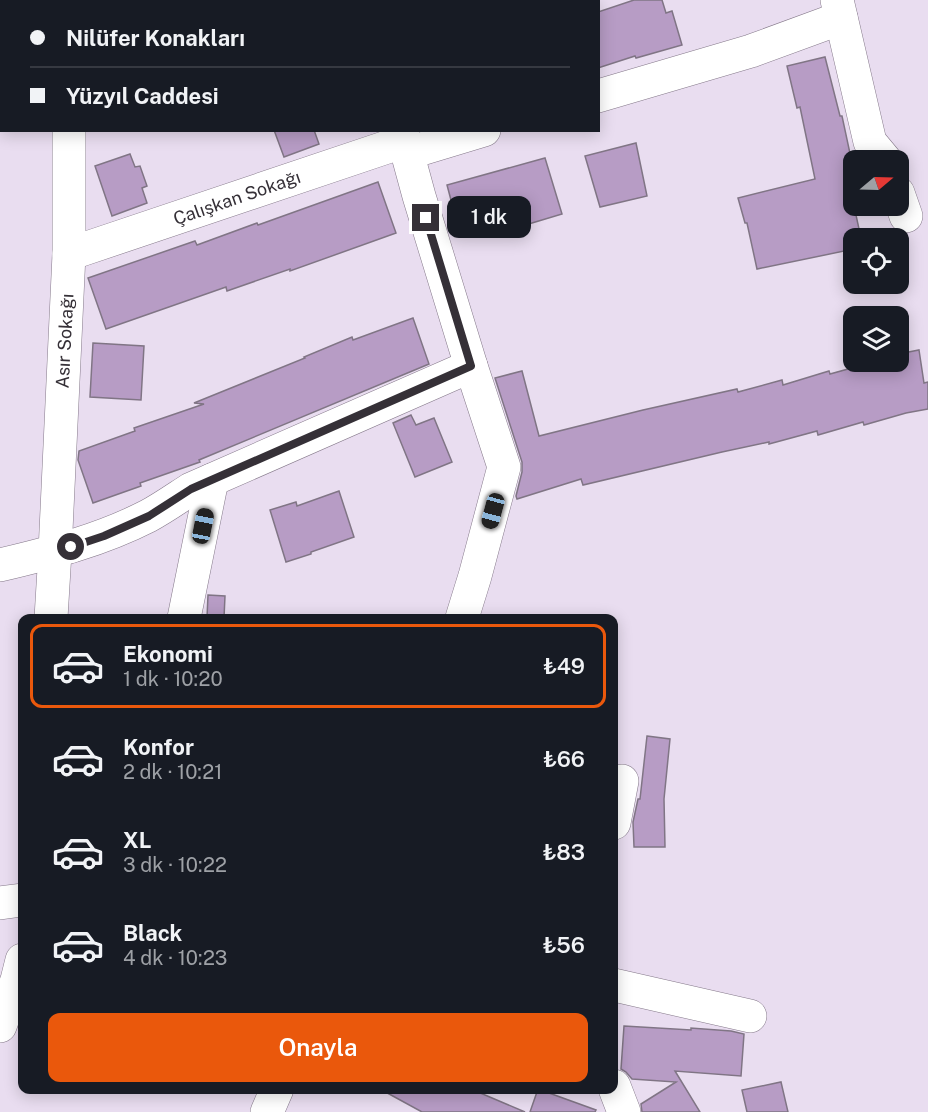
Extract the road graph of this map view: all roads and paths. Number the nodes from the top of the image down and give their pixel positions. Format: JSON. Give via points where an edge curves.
{"nodes":[{"id":1,"x":839,"y":9,"type":"edge"},
{"id":2,"x":600,"y":95,"type":"edge"},
{"id":3,"x":69,"y":132,"type":"edge"},
{"id":4,"x":471,"y":132,"type":"edge"},
{"id":5,"x":404,"y":142,"type":"edge"},
{"id":6,"x":877,"y":150,"type":"edge"},
{"id":7,"x":69,"y":254,"type":"junction"},
{"id":8,"x":471,"y":366,"type":"junction"},
{"id":9,"x":212,"y":480,"type":"junction"},
{"id":10,"x":55,"y":552,"type":"junction"},
{"id":11,"x":0,"y":565,"type":"edge"},
{"id":12,"x":51,"y":614,"type":"edge"},
{"id":13,"x":185,"y":614,"type":"edge"},
{"id":14,"x":463,"y":614,"type":"edge"},
{"id":15,"x":622,"y":781,"type":"dead end"},
{"id":16,"x":618,"y":802,"type":"edge"},
{"id":17,"x":18,"y":901,"type":"edge"},
{"id":18,"x":0,"y":903,"type":"edge"},
{"id":19,"x":18,"y":980,"type":"edge"},
{"id":20,"x":618,"y":986,"type":"edge"},
{"id":21,"x":750,"y":1016,"type":"dead end"},
{"id":22,"x":0,"y":1026,"type":"edge"},
{"id":23,"x":617,"y":1094,"type":"edge"},
{"id":24,"x":624,"y":1112,"type":"edge"}],
"edges":[{"from":1,"to":2,"type":"street","via":[[751,51]]},
{"from":1,"to":6,"type":"street","via":[[870,142]]},
{"from":3,"to":7,"type":"street","name":"Asır Sokağı"},
{"from":4,"to":5,"type":"street","name":"Çalışkan Sokağı"},
{"from":5,"to":7,"type":"street","name":"Çalışkan Sokağı"},
{"from":5,"to":8,"type":"street"},
{"from":7,"to":10,"type":"street","name":"Asır Sokağı"},
{"from":8,"to":9,"type":"street"},
{"from":8,"to":14,"type":"street","via":[[504,467]]},
{"from":9,"to":10,"type":"street","via":[[149,516]]},
{"from":9,"to":13,"type":"street"},
{"from":10,"to":11,"type":"street"},
{"from":10,"to":12,"type":"street","name":"Asır Sokağı"},
{"from":15,"to":16,"type":"street"},
{"from":17,"to":18,"type":"street"},
{"from":19,"to":22,"type":"street"},
{"from":20,"to":21,"type":"street"},
{"from":23,"to":24,"type":"street"}]}
